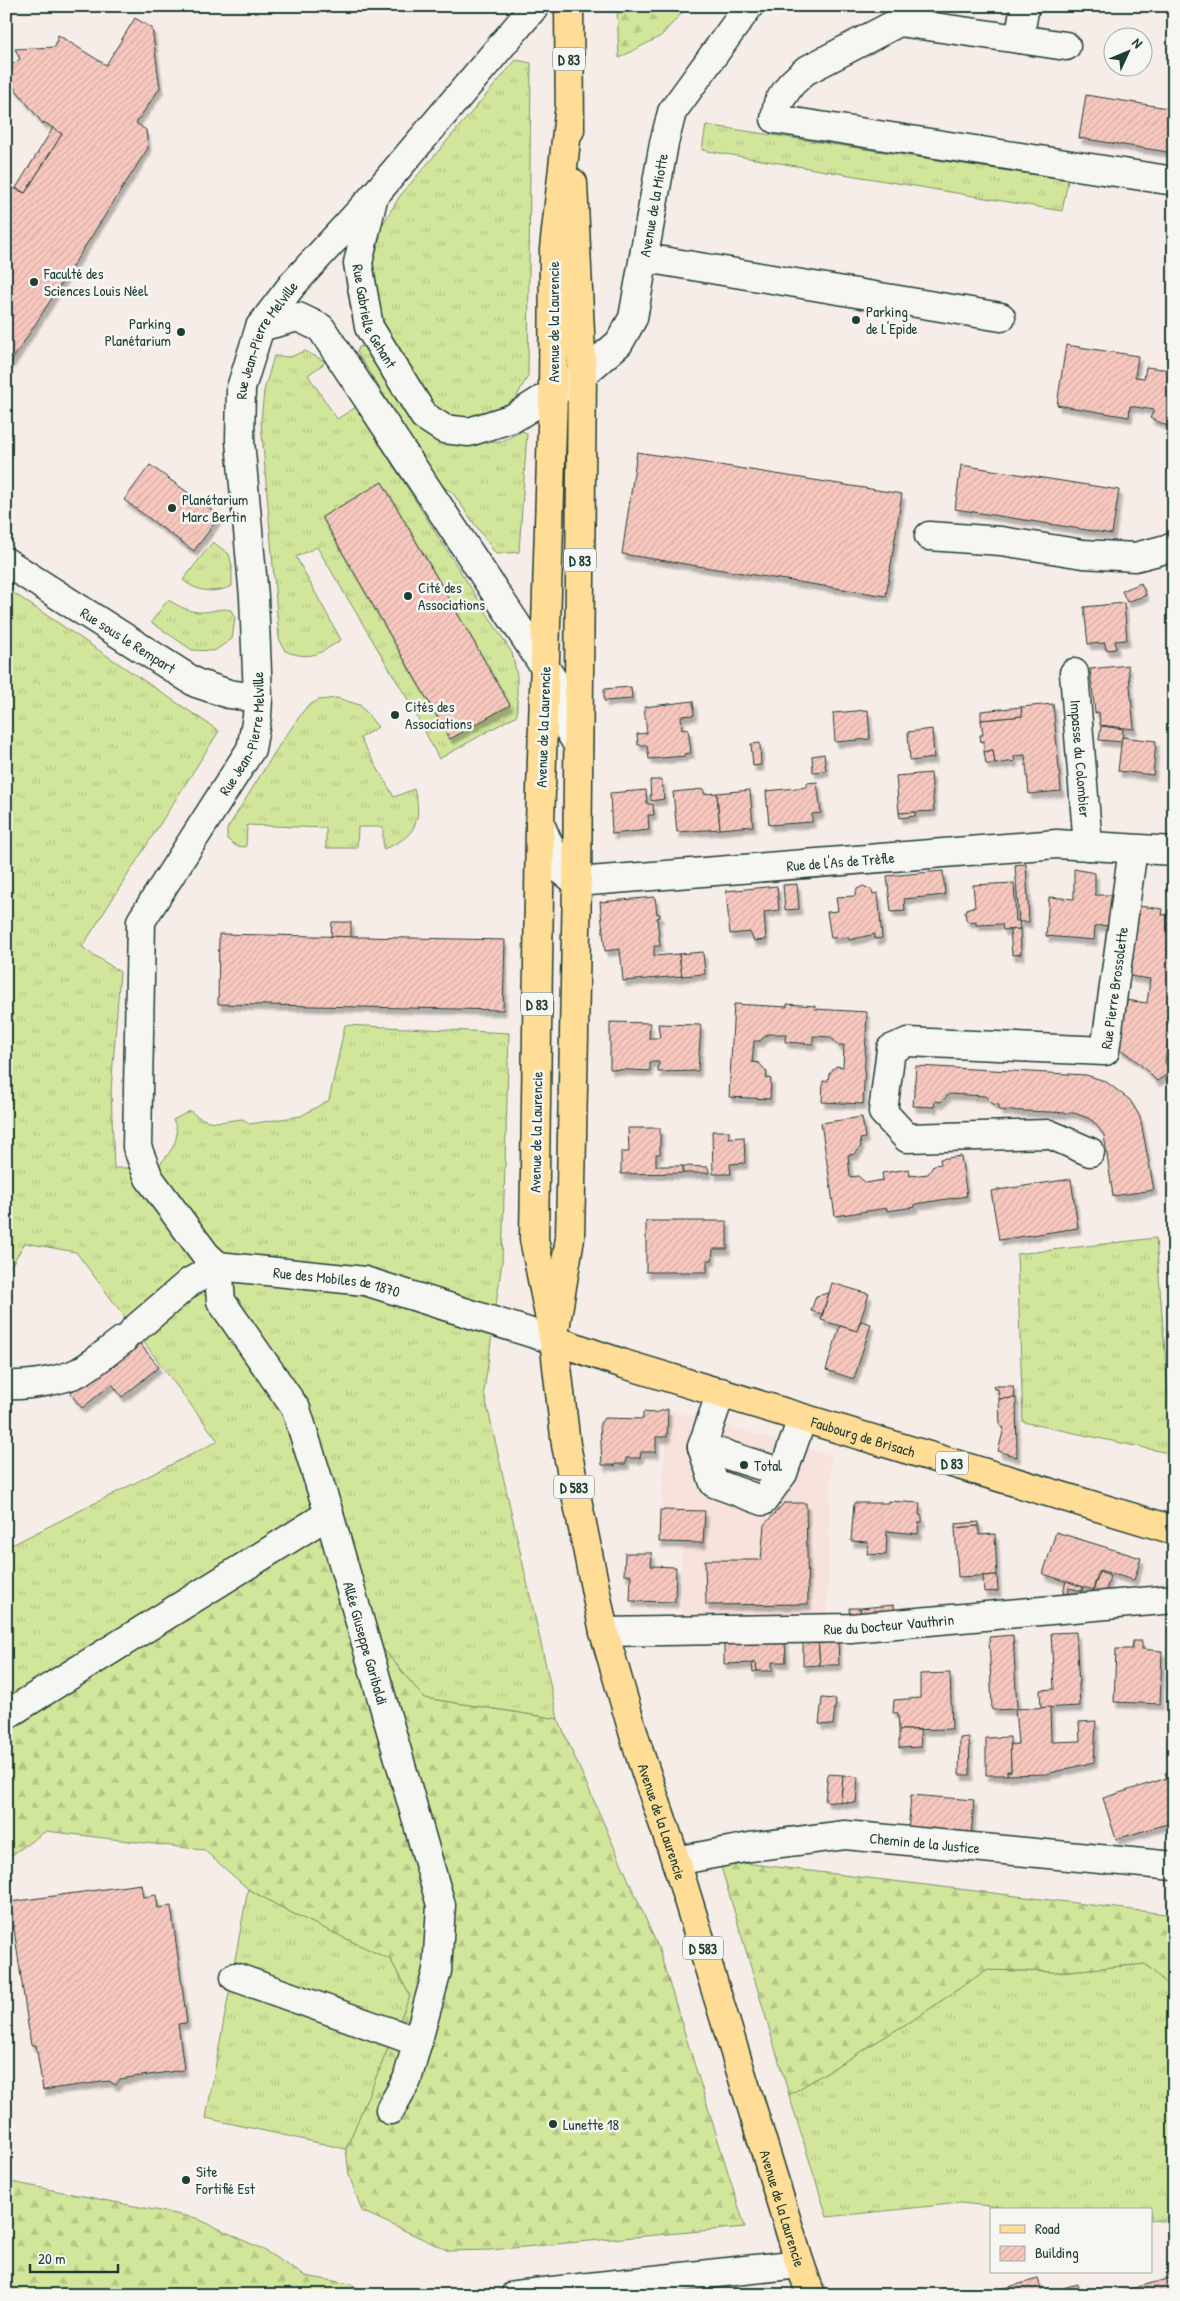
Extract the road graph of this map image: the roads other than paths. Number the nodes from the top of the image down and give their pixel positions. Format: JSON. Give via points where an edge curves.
{"nodes":[{"id":1,"x":535,"y":6,"type":"edge"},
{"id":2,"x":569,"y":6,"type":"edge"},
{"id":3,"x":749,"y":6,"type":"edge"},
{"id":4,"x":1026,"y":6,"type":"edge"},
{"id":5,"x":1019,"y":39,"type":"junction"},
{"id":6,"x":1066,"y":46,"type":"dead end"},
{"id":7,"x":569,"y":112,"type":"junction"},
{"id":8,"x":1174,"y":181,"type":"edge"},
{"id":9,"x":373,"y":197,"type":"junction"},
{"id":10,"x":645,"y":258,"type":"junction"},
{"id":11,"x":1001,"y":317,"type":"dead end"},
{"id":12,"x":260,"y":327,"type":"junction"},
{"id":13,"x":582,"y":375,"type":"junction"},
{"id":14,"x":553,"y":393,"type":"junction"},
{"id":15,"x":929,"y":536,"type":"dead end"},
{"id":16,"x":1174,"y":546,"type":"edge"},
{"id":17,"x":6,"y":562,"type":"edge"},
{"id":18,"x":545,"y":666,"type":"junction"},
{"id":19,"x":1074,"y":673,"type":"dead end"},
{"id":20,"x":258,"y":698,"type":"junction"},
{"id":21,"x":578,"y":744,"type":"junction"},
{"id":22,"x":540,"y":824,"type":"junction"},
{"id":23,"x":1088,"y":846,"type":"junction"},
{"id":24,"x":1133,"y":849,"type":"junction"},
{"id":25,"x":1174,"y":852,"type":"edge"},
{"id":26,"x":577,"y":882,"type":"junction"},
{"id":27,"x":1090,"y":1152,"type":"dead end"},
{"id":28,"x":218,"y":1266,"type":"junction"},
{"id":29,"x":554,"y":1340,"type":"junction"},
{"id":30,"x":6,"y":1385,"type":"edge"},
{"id":31,"x":721,"y":1392,"type":"junction"},
{"id":32,"x":802,"y":1419,"type":"junction"},
{"id":33,"x":329,"y":1514,"type":"junction"},
{"id":34,"x":1174,"y":1530,"type":"edge"},
{"id":35,"x":1174,"y":1599,"type":"edge"},
{"id":36,"x":604,"y":1632,"type":"junction"},
{"id":37,"x":6,"y":1716,"type":"edge"},
{"id":38,"x":676,"y":1861,"type":"junction"},
{"id":39,"x":1174,"y":1866,"type":"edge"},
{"id":40,"x":236,"y":1977,"type":"dead end"},
{"id":41,"x":418,"y":2042,"type":"junction"},
{"id":42,"x":390,"y":2110,"type":"dead end"},
{"id":43,"x":800,"y":2264,"type":"junction"},
{"id":44,"x":515,"y":2295,"type":"edge"},
{"id":45,"x":811,"y":2295,"type":"edge"}],
"edges":[{"from":1,"to":9,"type":"street","name":"Rue Gabrielle Gehant"},
{"from":2,"to":7,"type":"main road","name":"Avenue de la Laurencie","number":"D 83"},
{"from":3,"to":10,"type":"street","name":"Avenue de la Miotte","via":[[672,112]]},
{"from":4,"to":5,"type":"street"},
{"from":5,"to":6,"type":"street"},
{"from":5,"to":8,"type":"street","via":[[899,22],[805,71],[778,103],[775,119]]},
{"from":7,"to":13,"type":"main road","name":"Avenue de la Laurencie","number":"D 83"},
{"from":7,"to":14,"type":"main road","name":"Avenue de la Laurencie","number":"D 83","via":[[554,249]]},
{"from":9,"to":12,"type":"street","name":"Rue Jean-Pierre Melville","via":[[293,284]]},
{"from":9,"to":14,"type":"street","name":"Rue Gabrielle Gehant","via":[[358,263],[369,327],[424,416],[444,429],[470,432],[513,418]]},
{"from":10,"to":11,"type":"street"},
{"from":10,"to":13,"type":"street","name":"Avenue de la Miotte","via":[[633,318],[619,343]]},
{"from":12,"to":18,"type":"street","via":[[298,318],[322,328]]},
{"from":12,"to":20,"type":"street","name":"Rue Jean-Pierre Melville","via":[[241,388],[240,441],[254,597]]},
{"from":13,"to":14,"type":"street","name":"Avenue de la Miotte"},
{"from":13,"to":21,"type":"main road","name":"Avenue de la Laurencie","number":"D 83"},
{"from":14,"to":18,"type":"main road","name":"Avenue de la Laurencie","number":"D 83"},
{"from":15,"to":16,"type":"street","via":[[1001,541],[1082,554],[1135,556]]},
{"from":17,"to":20,"type":"street","name":"Rue sous le Rempart","via":[[196,683],[229,694]]},
{"from":18,"to":21,"type":"street","via":[[559,689],[558,713]]},
{"from":18,"to":22,"type":"main road","name":"Avenue de la Laurencie","number":"D 83"},
{"from":19,"to":23,"type":"street","name":"Impasse du Colombier"},
{"from":20,"to":28,"type":"street","name":"Rue Jean-Pierre Melville","via":[[251,749],[141,921],[137,1147],[149,1178],[206,1255]]},
{"from":21,"to":26,"type":"main road","name":"Avenue de la Laurencie","number":"D 83"},
{"from":22,"to":26,"type":"street","via":[[559,868]]},
{"from":22,"to":29,"type":"main road","name":"Avenue de la Laurencie","number":"D 83","via":[[534,1239]]},
{"from":23,"to":24,"type":"street","name":"Rue de l'As de Trèfle"},
{"from":23,"to":26,"type":"street","name":"Rue de l'As de Trèfle","via":[[1057,844]]},
{"from":24,"to":25,"type":"street","name":"Rue de l'As de Trèfle"},
{"from":24,"to":27,"type":"street","name":"Rue Pierre Brossolette","via":[[1105,1051],[908,1042],[891,1049],[884,1112],[907,1138],[1049,1134]]},
{"from":26,"to":29,"type":"main road","name":"Avenue de la Laurencie","number":"D 83","via":[[570,1238]]},
{"from":28,"to":29,"type":"street","name":"Rue des Mobiles de 1870","via":[[365,1281]]},
{"from":28,"to":30,"type":"street","via":[[190,1282],[78,1372],[46,1381]]},
{"from":28,"to":33,"type":"street","name":"Allée Giuseppe Garibaldi","via":[[221,1301],[296,1409]]},
{"from":29,"to":31,"type":"main road","name":"Faubourg de Brisach","number":"D 83"},
{"from":29,"to":36,"type":"main road","name":"Avenue de la Laurencie","number":"D 583","via":[[566,1446]]},
{"from":31,"to":32,"type":"main road","name":"Faubourg de Brisach","number":"D 83"},
{"from":31,"to":32,"type":"street","via":[[702,1447],[783,1473]]},
{"from":32,"to":34,"type":"main road","name":"Faubourg de Brisach","number":"D 83"},
{"from":33,"to":37,"type":"street"},
{"from":33,"to":41,"type":"street","name":"Allée Giuseppe Garibaldi","via":[[441,1905],[437,1970]]},
{"from":35,"to":36,"type":"street","name":"Rue du Docteur Vauthrin","via":[[851,1628]]},
{"from":36,"to":38,"type":"main road","name":"Avenue de la Laurencie","number":"D 583","via":[[639,1752]]},
{"from":38,"to":39,"type":"street","name":"Chemin de la Justice","via":[[750,1846],[845,1835]]},
{"from":38,"to":43,"type":"main road","name":"Avenue de la Laurencie","number":"D 583"},
{"from":40,"to":41,"type":"street"},
{"from":41,"to":42,"type":"street","name":"Allée Giuseppe Garibaldi","via":[[407,2080]]},
{"from":43,"to":44,"type":"street"},
{"from":43,"to":45,"type":"main road","name":"Avenue de la Laurencie","number":"D 583"}]}
